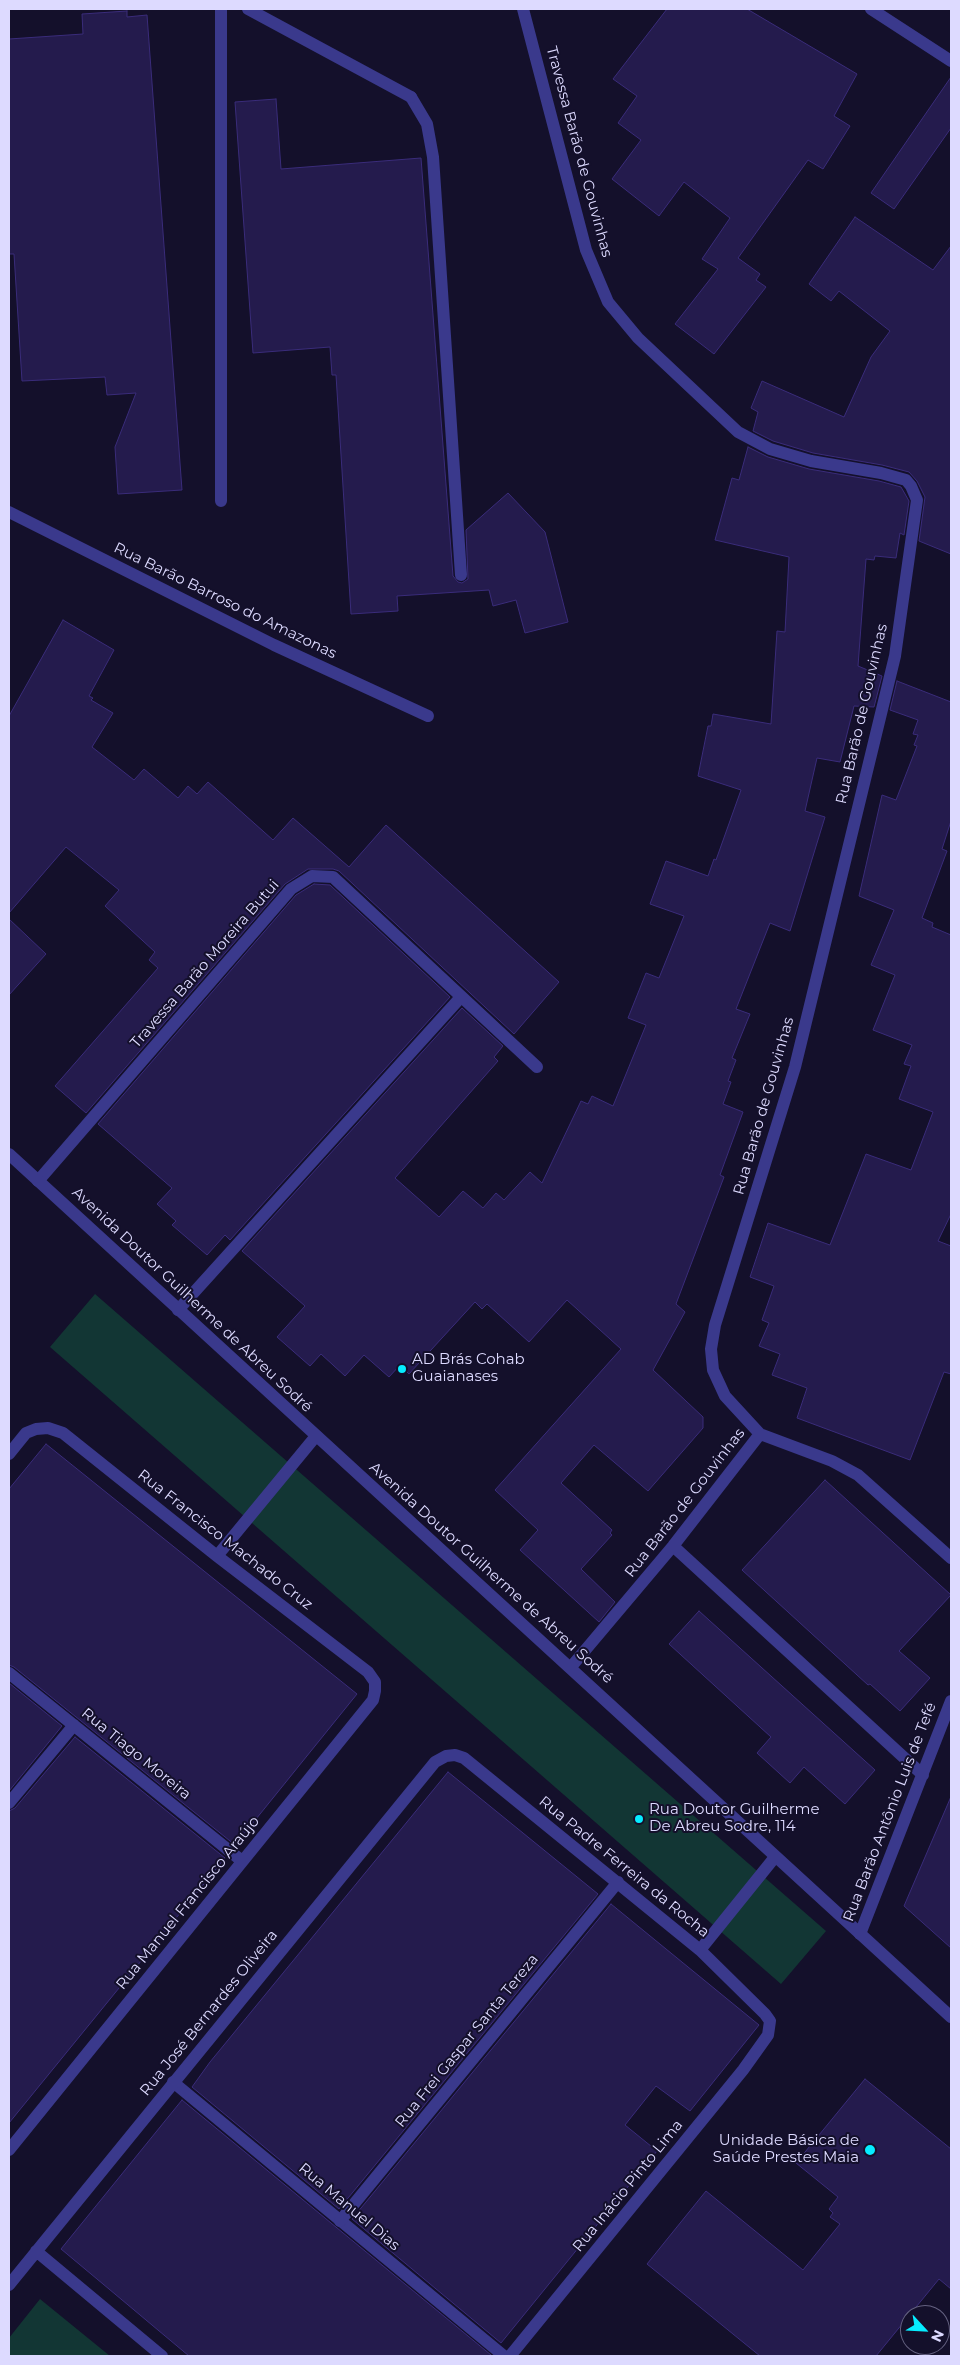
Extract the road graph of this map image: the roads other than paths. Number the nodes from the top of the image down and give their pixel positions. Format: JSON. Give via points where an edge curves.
{"nodes":[{"id":1,"x":221,"y":9,"type":"edge"},
{"id":2,"x":248,"y":9,"type":"edge"},
{"id":3,"x":523,"y":9,"type":"edge"},
{"id":4,"x":871,"y":9,"type":"edge"},
{"id":5,"x":951,"y":61,"type":"edge"},
{"id":6,"x":906,"y":480,"type":"joint"},
{"id":7,"x":221,"y":501,"type":"dead end"},
{"id":8,"x":9,"y":512,"type":"edge"},
{"id":9,"x":461,"y":575,"type":"dead end"},
{"id":10,"x":428,"y":716,"type":"dead end"},
{"id":11,"x":461,"y":997,"type":"junction"},
{"id":12,"x":537,"y":1067,"type":"dead end"},
{"id":13,"x":9,"y":1154,"type":"edge"},
{"id":14,"x":38,"y":1181,"type":"junction"},
{"id":15,"x":178,"y":1310,"type":"junction"},
{"id":16,"x":760,"y":1434,"type":"junction"},
{"id":17,"x":316,"y":1436,"type":"junction"},
{"id":18,"x":9,"y":1454,"type":"edge"},
{"id":19,"x":673,"y":1546,"type":"junction"},
{"id":20,"x":217,"y":1556,"type":"junction"},
{"id":21,"x":951,"y":1558,"type":"edge"},
{"id":22,"x":571,"y":1667,"type":"junction"},
{"id":23,"x":368,"y":1672,"type":"joint"},
{"id":24,"x":9,"y":1673,"type":"edge"},
{"id":25,"x":951,"y":1701,"type":"edge"},
{"id":26,"x":74,"y":1724,"type":"junction"},
{"id":27,"x":435,"y":1762,"type":"joint"},
{"id":28,"x":923,"y":1775,"type":"junction"},
{"id":29,"x":9,"y":1803,"type":"edge"},
{"id":30,"x":775,"y":1857,"type":"junction"},
{"id":31,"x":242,"y":1861,"type":"junction"},
{"id":32,"x":618,"y":1882,"type":"junction"},
{"id":33,"x":860,"y":1934,"type":"junction"},
{"id":34,"x":700,"y":1950,"type":"junction"},
{"id":35,"x":951,"y":2017,"type":"edge"},
{"id":36,"x":768,"y":2035,"type":"joint"},
{"id":37,"x":174,"y":2082,"type":"junction"},
{"id":38,"x":9,"y":2150,"type":"edge"},
{"id":39,"x":340,"y":2221,"type":"junction"},
{"id":40,"x":36,"y":2251,"type":"junction"},
{"id":41,"x":9,"y":2284,"type":"edge"},
{"id":42,"x":162,"y":2356,"type":"edge"},
{"id":43,"x":504,"y":2356,"type":"edge"},
{"id":44,"x":510,"y":2356,"type":"edge"}],
"edges":[{"from":1,"to":7,"type":"street"},
{"from":2,"to":9,"type":"street","via":[[411,97],[427,124],[434,157]]},
{"from":3,"to":6,"type":"street","name":"Travessa Barão de Gouvinhas","via":[[586,250],[608,302],[638,338],[738,432],[770,449],[810,461]]},
{"from":4,"to":5,"type":"street"},
{"from":6,"to":16,"type":"street","name":"Rua Barão de Gouvinhas","via":[[917,500],[895,656],[794,1067],[715,1325],[711,1349],[713,1370],[725,1396]]},
{"from":8,"to":10,"type":"street","name":"Rua Barão Barroso do Amazonas","via":[[274,645]]},
{"from":11,"to":12,"type":"street","name":"Travessa Barão Moreira Butui"},
{"from":11,"to":14,"type":"street","name":"Travessa Barão Moreira Butui","via":[[333,877],[312,876],[291,889]]},
{"from":11,"to":15,"type":"street"},
{"from":13,"to":14,"type":"street","name":"Avenida Doutor Guilherme de Abreu Sodré"},
{"from":14,"to":15,"type":"street","name":"Avenida Doutor Guilherme de Abreu Sodré"},
{"from":15,"to":17,"type":"street","name":"Avenida Doutor Guilherme de Abreu Sodré"},
{"from":16,"to":19,"type":"street","name":"Rua Barão de Gouvinhas"},
{"from":16,"to":21,"type":"street","via":[[832,1461],[858,1475]]},
{"from":17,"to":20,"type":"street"},
{"from":17,"to":22,"type":"street","name":"Avenida Doutor Guilherme de Abreu Sodré"},
{"from":18,"to":20,"type":"street","name":"Rua Francisco Machado Cruz","via":[[26,1433],[36,1429],[48,1428],[63,1433]]},
{"from":19,"to":22,"type":"street","name":"Rua Barão de Gouvinhas"},
{"from":19,"to":28,"type":"street"},
{"from":20,"to":23,"type":"street","name":"Rua Francisco Machado Cruz"},
{"from":22,"to":30,"type":"street","name":"Avenida Doutor Guilherme de Abreu Sodré"},
{"from":23,"to":31,"type":"street","name":"Rua Manuel Francisco Araújo","via":[[375,1682],[373,1700]]},
{"from":24,"to":26,"type":"street","name":"Rua Tiago Moreira"},
{"from":25,"to":28,"type":"street","name":"Rua Barão Antônio Luis de Tefé"},
{"from":26,"to":29,"type":"street"},
{"from":26,"to":31,"type":"street","name":"Rua Tiago Moreira"},
{"from":27,"to":32,"type":"street","name":"Rua Padre Ferreira da Rocha","via":[[446,1756],[464,1758]]},
{"from":27,"to":37,"type":"street","name":"Rua José Bernardes Oliveira"},
{"from":28,"to":33,"type":"street","name":"Rua Barão Antônio Luis de Tefé"},
{"from":30,"to":33,"type":"street","name":"Avenida Doutor Guilherme de Abreu Sodré"},
{"from":30,"to":34,"type":"street"},
{"from":31,"to":38,"type":"street","name":"Rua Manuel Francisco Araújo"},
{"from":32,"to":34,"type":"street","name":"Rua Padre Ferreira da Rocha"},
{"from":32,"to":39,"type":"street","name":"Rua Frei Gaspar Santa Tereza"},
{"from":33,"to":35,"type":"street","name":"Avenida Doutor Guilherme de Abreu Sodré"},
{"from":34,"to":36,"type":"street","name":"Rua Padre Ferreira da Rocha","via":[[765,2014],[770,2021]]},
{"from":36,"to":44,"type":"street","name":"Rua Inácio Pinto Lima"},
{"from":37,"to":39,"type":"street","name":"Rua Manuel Dias"},
{"from":37,"to":40,"type":"street","name":"Rua José Bernardes Oliveira"},
{"from":39,"to":43,"type":"street","name":"Rua Manuel Dias"},
{"from":40,"to":41,"type":"street","name":"Rua José Bernardes Oliveira"},
{"from":40,"to":42,"type":"street"}]}
